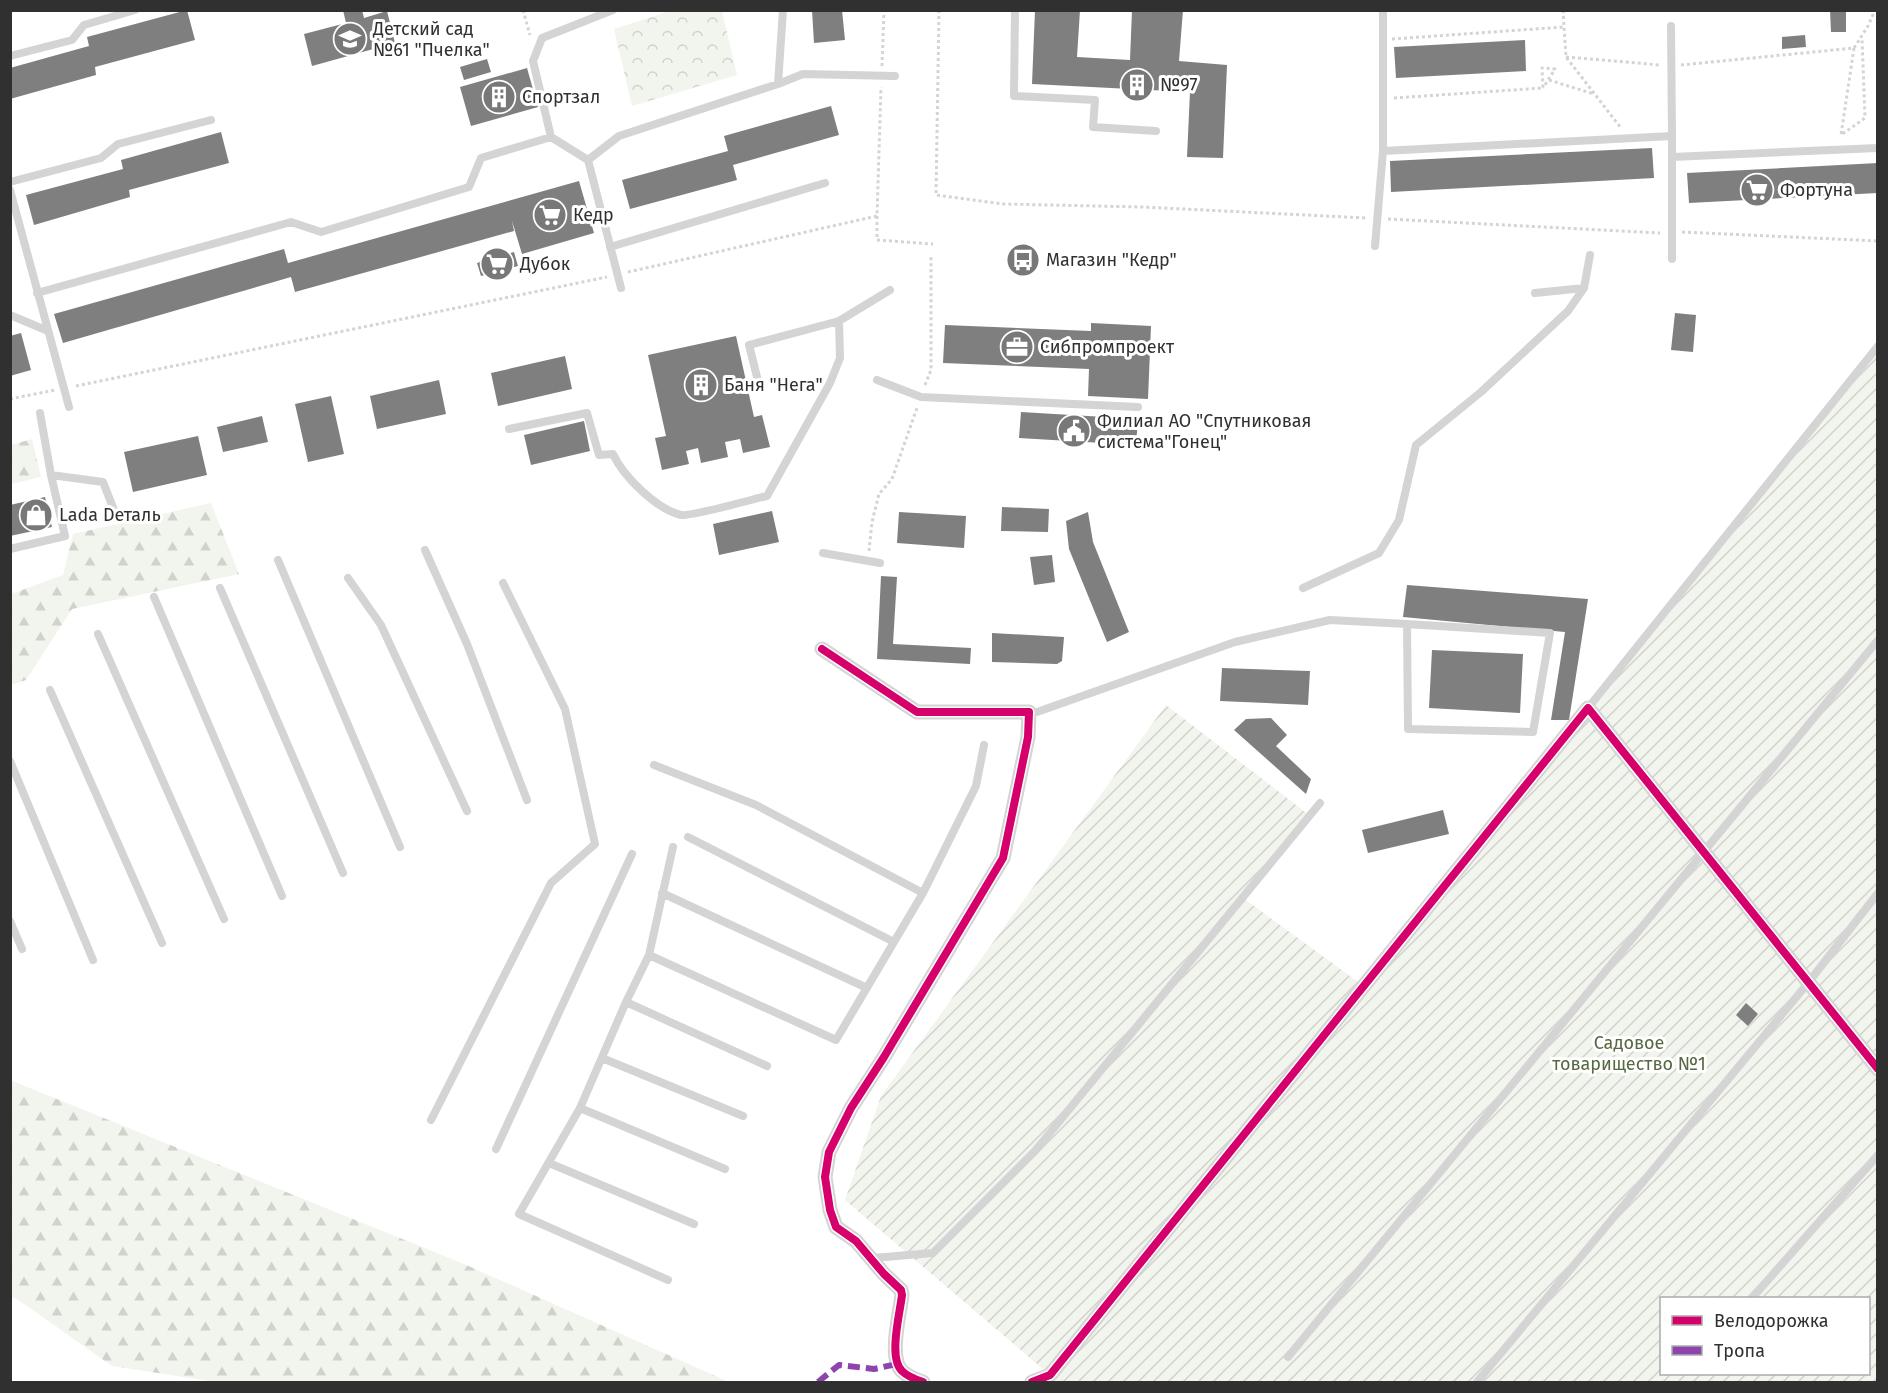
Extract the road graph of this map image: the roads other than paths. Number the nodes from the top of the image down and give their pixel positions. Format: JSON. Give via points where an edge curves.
{"nodes":[{"id":1,"x":135,"y":10,"type":"edge"},
{"id":2,"x":613,"y":10,"type":"edge"},
{"id":3,"x":783,"y":10,"type":"edge"},
{"id":4,"x":1015,"y":10,"type":"edge"},
{"id":5,"x":1383,"y":10,"type":"edge"},
{"id":6,"x":1671,"y":26,"type":"dead end"},
{"id":7,"x":10,"y":56,"type":"edge"},
{"id":8,"x":895,"y":76,"type":"dead end"},
{"id":9,"x":778,"y":84,"type":"junction"},
{"id":10,"x":211,"y":120,"type":"dead end"},
{"id":11,"x":1156,"y":131,"type":"dead end"},
{"id":12,"x":1672,"y":136,"type":"junction"},
{"id":13,"x":551,"y":137,"type":"junction"},
{"id":14,"x":1878,"y":148,"type":"edge"},
{"id":15,"x":1383,"y":151,"type":"junction"},
{"id":16,"x":1672,"y":157,"type":"junction"},
{"id":17,"x":588,"y":160,"type":"junction"},
{"id":18,"x":10,"y":182,"type":"edge"},
{"id":19,"x":825,"y":183,"type":"dead end"},
{"id":20,"x":10,"y":190,"type":"edge"},
{"id":21,"x":1375,"y":246,"type":"dead end"},
{"id":22,"x":610,"y":247,"type":"junction"},
{"id":23,"x":1590,"y":255,"type":"dead end"},
{"id":24,"x":1672,"y":259,"type":"dead end"},
{"id":25,"x":621,"y":288,"type":"dead end"},
{"id":26,"x":1584,"y":288,"type":"junction"},
{"id":27,"x":890,"y":290,"type":"dead end"},
{"id":28,"x":37,"y":293,"type":"junction"},
{"id":29,"x":1535,"y":293,"type":"dead end"},
{"id":30,"x":10,"y":315,"type":"edge"},
{"id":31,"x":839,"y":321,"type":"junction"},
{"id":32,"x":48,"y":331,"type":"junction"},
{"id":33,"x":1878,"y":346,"type":"edge"},
{"id":34,"x":877,"y":380,"type":"dead end"},
{"id":35,"x":759,"y":384,"type":"dead end"},
{"id":36,"x":69,"y":407,"type":"dead end"},
{"id":37,"x":1138,"y":407,"type":"dead end"},
{"id":38,"x":40,"y":413,"type":"dead end"},
{"id":39,"x":509,"y":429,"type":"dead end"},
{"id":40,"x":51,"y":475,"type":"junction"},
{"id":41,"x":114,"y":510,"type":"dead end"},
{"id":42,"x":10,"y":549,"type":"edge"},
{"id":43,"x":425,"y":550,"type":"dead end"},
{"id":44,"x":823,"y":553,"type":"dead end"},
{"id":45,"x":278,"y":560,"type":"dead end"},
{"id":46,"x":880,"y":562,"type":"road end"},
{"id":47,"x":348,"y":578,"type":"dead end"},
{"id":48,"x":503,"y":583,"type":"dead end"},
{"id":49,"x":220,"y":588,"type":"dead end"},
{"id":50,"x":1303,"y":588,"type":"dead end"},
{"id":51,"x":154,"y":597,"type":"dead end"},
{"id":52,"x":1407,"y":624,"type":"junction"},
{"id":53,"x":98,"y":634,"type":"dead end"},
{"id":54,"x":1878,"y":640,"type":"edge"},
{"id":55,"x":822,"y":649,"type":"dead end"},
{"id":56,"x":50,"y":690,"type":"dead end"},
{"id":57,"x":1588,"y":708,"type":"junction"},
{"id":58,"x":1029,"y":712,"type":"junction"},
{"id":59,"x":984,"y":745,"type":"dead end"},
{"id":60,"x":10,"y":761,"type":"edge"},
{"id":61,"x":654,"y":765,"type":"dead end"},
{"id":62,"x":527,"y":800,"type":"dead end"},
{"id":63,"x":1320,"y":803,"type":"dead end"},
{"id":64,"x":467,"y":811,"type":"dead end"},
{"id":65,"x":688,"y":837,"type":"dead end"},
{"id":66,"x":673,"y":846,"type":"dead end"},
{"id":67,"x":400,"y":847,"type":"dead end"},
{"id":68,"x":1703,"y":851,"type":"junction"},
{"id":69,"x":632,"y":854,"type":"dead end"},
{"id":70,"x":343,"y":873,"type":"dead end"},
{"id":71,"x":662,"y":893,"type":"junction"},
{"id":72,"x":923,"y":893,"type":"junction"},
{"id":73,"x":1878,"y":893,"type":"edge"},
{"id":74,"x":282,"y":896,"type":"dead end"},
{"id":75,"x":224,"y":920,"type":"dead end"},
{"id":76,"x":10,"y":921,"type":"edge"},
{"id":77,"x":894,"y":942,"type":"junction"},
{"id":78,"x":162,"y":943,"type":"dead end"},
{"id":79,"x":22,"y":949,"type":"dead end"},
{"id":80,"x":649,"y":955,"type":"junction"},
{"id":81,"x":93,"y":960,"type":"dead end"},
{"id":82,"x":1808,"y":983,"type":"junction"},
{"id":83,"x":867,"y":988,"type":"junction"},
{"id":84,"x":626,"y":1002,"type":"junction"},
{"id":85,"x":602,"y":1058,"type":"junction"},
{"id":86,"x":767,"y":1066,"type":"dead end"},
{"id":87,"x":1878,"y":1069,"type":"edge"},
{"id":88,"x":580,"y":1108,"type":"junction"},
{"id":89,"x":743,"y":1116,"type":"dead end"},
{"id":90,"x":431,"y":1120,"type":"dead end"},
{"id":91,"x":496,"y":1149,"type":"dead end"},
{"id":92,"x":1878,"y":1155,"type":"edge"},
{"id":93,"x":549,"y":1163,"type":"junction"},
{"id":94,"x":725,"y":1169,"type":"dead end"},
{"id":95,"x":694,"y":1224,"type":"dead end"},
{"id":96,"x":871,"y":1258,"type":"junction"},
{"id":97,"x":668,"y":1280,"type":"dead end"},
{"id":98,"x":1754,"y":1297,"type":"edge"},
{"id":99,"x":1288,"y":1357,"type":"dead end"},
{"id":100,"x":923,"y":1383,"type":"edge"},
{"id":101,"x":1032,"y":1383,"type":"edge"},
{"id":102,"x":1477,"y":1383,"type":"edge"}],
"edges":[{"from":1,"to":7,"type":"lane","via":[[84,25],[72,40]]},
{"from":2,"to":13,"type":"lane","via":[[542,38],[533,60]]},
{"from":3,"to":9,"type":"lane"},
{"from":4,"to":11,"type":"lane","via":[[1014,96],[1095,100],[1093,127]]},
{"from":5,"to":15,"type":"lane"},
{"from":6,"to":12,"type":"lane"},
{"from":8,"to":9,"type":"lane","via":[[803,74]]},
{"from":9,"to":17,"type":"lane","via":[[619,136]]},
{"from":10,"to":18,"type":"lane","via":[[118,144],[101,158]]},
{"from":12,"to":15,"type":"lane"},
{"from":12,"to":16,"type":"lane"},
{"from":13,"to":17,"type":"lane"},
{"from":13,"to":28,"type":"lane","via":[[482,158],[469,188],[321,232],[291,222]]},
{"from":14,"to":16,"type":"lane"},
{"from":15,"to":21,"type":"lane"},
{"from":16,"to":24,"type":"lane"},
{"from":17,"to":22,"type":"lane"},
{"from":19,"to":22,"type":"lane"},
{"from":20,"to":28,"type":"lane"},
{"from":22,"to":25,"type":"lane"},
{"from":23,"to":26,"type":"lane"},
{"from":26,"to":29,"type":"lane"},
{"from":26,"to":50,"type":"lane","via":[[1568,311],[1481,392],[1416,445],[1398,520],[1379,553]]},
{"from":27,"to":31,"type":"lane"},
{"from":28,"to":32,"type":"lane"},
{"from":30,"to":32,"type":"lane"},
{"from":31,"to":35,"type":"lane","via":[[749,345]]},
{"from":31,"to":39,"type":"lane","via":[[840,358],[830,383],[767,496],[682,516],[662,506],[636,484],[619,467],[613,454],[599,455],[587,413]]},
{"from":32,"to":36,"type":"lane"},
{"from":33,"to":57,"type":"lane"},
{"from":34,"to":37,"type":"lane","via":[[921,397]]},
{"from":38,"to":40,"type":"lane"},
{"from":40,"to":41,"type":"lane","via":[[103,482]]},
{"from":40,"to":42,"type":"lane","via":[[65,536]]},
{"from":43,"to":62,"type":"lane","via":[[467,644]]},
{"from":44,"to":46,"type":"lane"},
{"from":45,"to":67,"type":"lane"},
{"from":47,"to":64,"type":"lane","via":[[381,625]]},
{"from":48,"to":90,"type":"lane","via":[[565,709],[595,844],[552,883]]},
{"from":49,"to":70,"type":"lane"},
{"from":51,"to":74,"type":"lane"},
{"from":52,"to":52,"type":"lane","via":[[1408,729],[1533,732],[1550,633]]},
{"from":52,"to":58,"type":"lane","via":[[1330,620],[1235,642]]},
{"from":53,"to":75,"type":"lane"},
{"from":54,"to":68,"type":"lane"},
{"from":55,"to":58,"type":"street","via":[[916,712]]},
{"from":56,"to":78,"type":"lane"},
{"from":57,"to":68,"type":"street"},
{"from":57,"to":101,"type":"street","via":[[1050,1376]]},
{"from":58,"to":96,"type":"street","via":[[1028,737],[1003,858],[851,1108],[829,1152],[825,1177],[831,1218]]},
{"from":59,"to":72,"type":"lane","via":[[976,786]]},
{"from":60,"to":81,"type":"lane"},
{"from":61,"to":72,"type":"lane","via":[[756,805]]},
{"from":63,"to":96,"type":"lane","via":[[1035,1151],[933,1253]]},
{"from":65,"to":77,"type":"lane"},
{"from":66,"to":71,"type":"lane"},
{"from":68,"to":82,"type":"street"},
{"from":68,"to":99,"type":"lane"},
{"from":69,"to":91,"type":"lane"},
{"from":71,"to":80,"type":"lane"},
{"from":71,"to":83,"type":"lane"},
{"from":72,"to":77,"type":"lane"},
{"from":73,"to":82,"type":"lane"},
{"from":76,"to":79,"type":"lane"},
{"from":77,"to":83,"type":"lane"},
{"from":80,"to":83,"type":"lane","via":[[836,1040]]},
{"from":80,"to":84,"type":"lane"},
{"from":82,"to":87,"type":"street"},
{"from":82,"to":102,"type":"lane"},
{"from":84,"to":85,"type":"lane"},
{"from":84,"to":86,"type":"lane"},
{"from":85,"to":88,"type":"lane"},
{"from":85,"to":89,"type":"lane"},
{"from":88,"to":93,"type":"lane"},
{"from":88,"to":94,"type":"lane"},
{"from":92,"to":98,"type":"lane"},
{"from":93,"to":95,"type":"lane"},
{"from":93,"to":97,"type":"lane","via":[[519,1214]]},
{"from":96,"to":100,"type":"street","via":[[901,1290],[897,1364]]}]}
